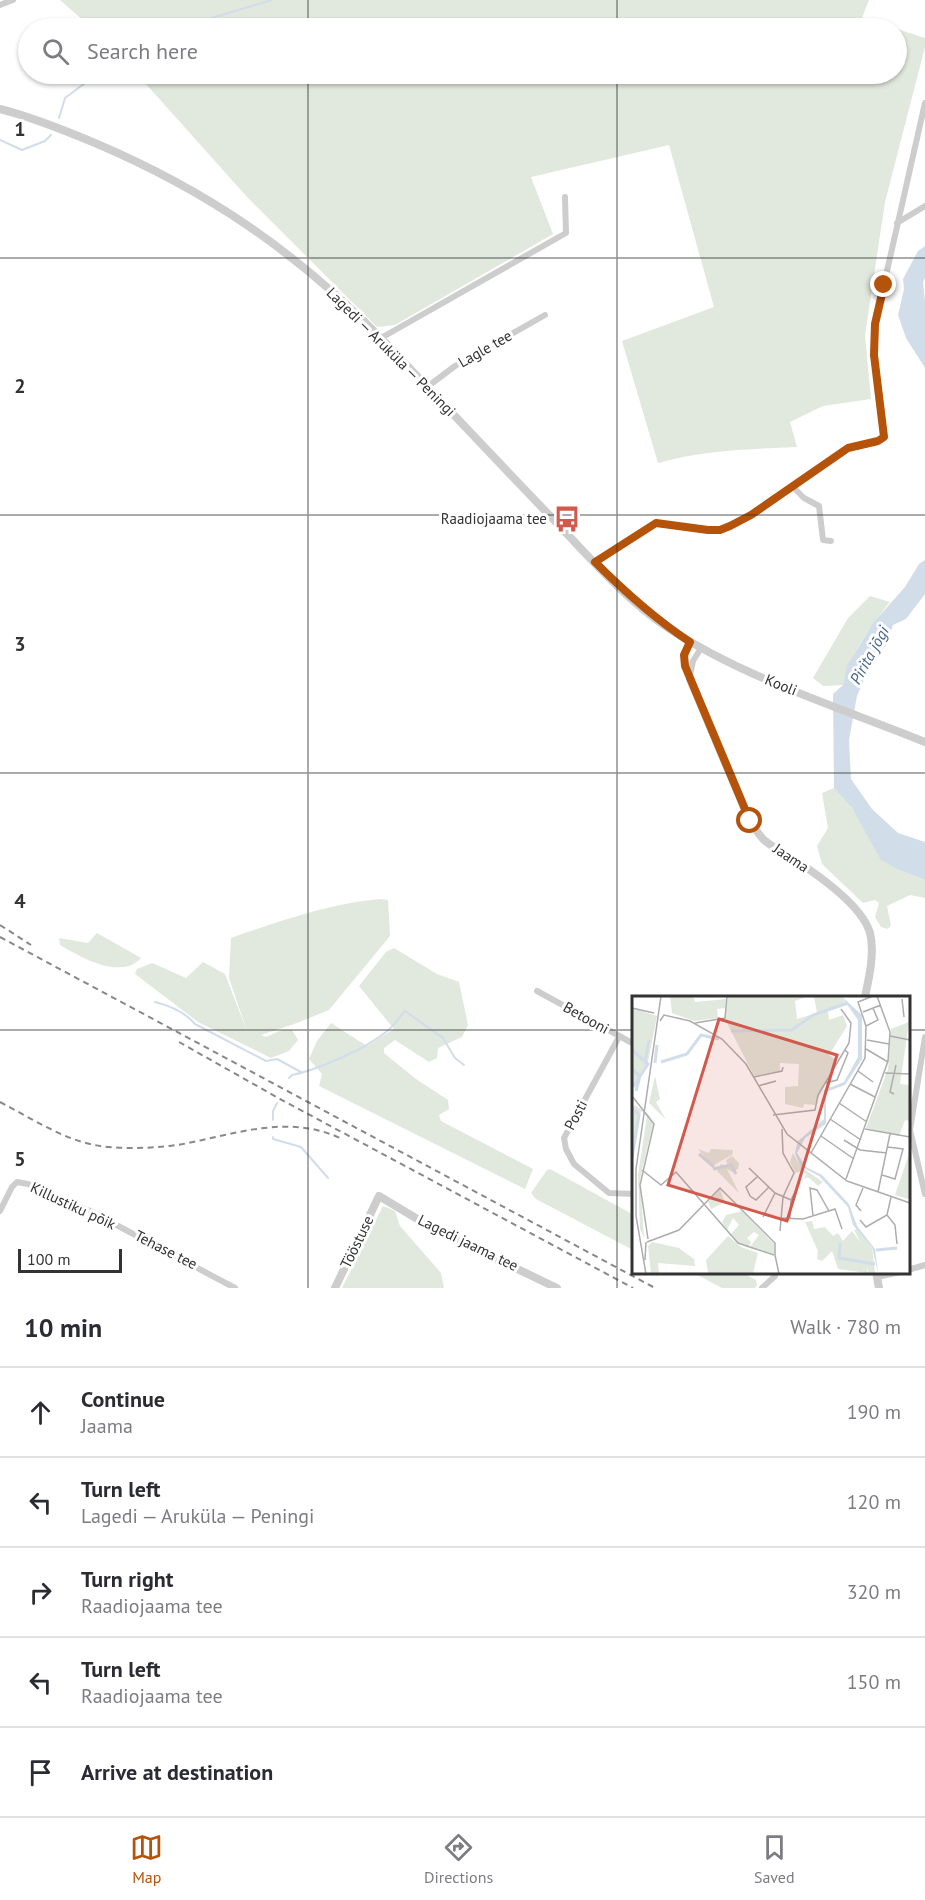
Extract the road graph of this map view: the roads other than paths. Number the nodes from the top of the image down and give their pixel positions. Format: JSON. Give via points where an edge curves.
{"nodes":[{"id":1,"x":13,"y":0,"type":"edge"},
{"id":2,"x":0,"y":5,"type":"edge"},
{"id":3,"x":925,"y":103,"type":"edge"},
{"id":4,"x":0,"y":109,"type":"edge"},
{"id":5,"x":565,"y":197,"type":"dead end"},
{"id":6,"x":925,"y":206,"type":"edge"},
{"id":7,"x":897,"y":223,"type":"junction"},
{"id":8,"x":545,"y":315,"type":"dead end"},
{"id":9,"x":381,"y":338,"type":"junction"},
{"id":10,"x":427,"y":387,"type":"junction"},
{"id":11,"x":792,"y":486,"type":"junction"},
{"id":12,"x":831,"y":541,"type":"dead end"},
{"id":13,"x":595,"y":562,"type":"junction"},
{"id":14,"x":690,"y":642,"type":"junction"},
{"id":15,"x":701,"y":648,"type":"junction"},
{"id":16,"x":690,"y":679,"type":"junction"},
{"id":17,"x":925,"y":742,"type":"edge"},
{"id":18,"x":537,"y":991,"type":"dead end"},
{"id":19,"x":865,"y":996,"type":"edge"},
{"id":20,"x":619,"y":1036,"type":"junction"},
{"id":21,"x":925,"y":1037,"type":"edge"},
{"id":22,"x":632,"y":1043,"type":"edge"},
{"id":23,"x":910,"y":1130,"type":"edge"},
{"id":24,"x":632,"y":1194,"type":"edge"},
{"id":25,"x":925,"y":1194,"type":"edge"},
{"id":26,"x":379,"y":1196,"type":"joint"},
{"id":27,"x":0,"y":1211,"type":"edge"},
{"id":28,"x":127,"y":1231,"type":"joint"},
{"id":29,"x":925,"y":1266,"type":"edge"},
{"id":30,"x":910,"y":1269,"type":"edge"},
{"id":31,"x":775,"y":1273,"type":"edge"},
{"id":32,"x":876,"y":1274,"type":"edge"},
{"id":33,"x":235,"y":1288,"type":"edge"},
{"id":34,"x":335,"y":1288,"type":"edge"},
{"id":35,"x":557,"y":1288,"type":"edge"},
{"id":36,"x":762,"y":1288,"type":"edge"},
{"id":37,"x":879,"y":1288,"type":"edge"}],
"edges":[{"from":1,"to":2,"type":"street"},
{"from":3,"to":7,"type":"street"},
{"from":4,"to":9,"type":"street","name":"Lagedi — Aruküla — Peningi","via":[[130,158],[241,219],[295,259]]},
{"from":5,"to":9,"type":"street","via":[[566,233]]},
{"from":6,"to":7,"type":"street"},
{"from":7,"to":11,"type":"street","via":[[875,324],[874,355],[884,437],[848,448]]},
{"from":8,"to":10,"type":"street","name":"Lagle tee","via":[[455,366]]},
{"from":9,"to":10,"type":"street","name":"Lagedi — Aruküla — Peningi"},
{"from":10,"to":13,"type":"street","name":"Lagedi — Aruküla — Peningi"},
{"from":11,"to":12,"type":"street","via":[[819,506],[823,540]]},
{"from":11,"to":13,"type":"street","via":[[751,515],[720,530],[656,523]]},
{"from":13,"to":14,"type":"street","name":"Lagedi — Aruküla — Peningi","via":[[636,603]]},
{"from":14,"to":15,"type":"street","name":"Lagedi — Aruküla — Peningi"},
{"from":14,"to":16,"type":"street","name":"Jaama","via":[[684,655]]},
{"from":15,"to":16,"type":"street","via":[[690,669]]},
{"from":15,"to":17,"type":"street","name":"Kooli","via":[[779,685]]},
{"from":16,"to":19,"type":"street","name":"Jaama","via":[[748,817],[759,834],[838,892],[866,923],[872,946]]},
{"from":18,"to":20,"type":"street","name":"Betooni"},
{"from":20,"to":22,"type":"street","name":"Betooni"},
{"from":20,"to":24,"type":"street","name":"Posti","via":[[564,1138],[574,1164],[609,1193]]},
{"from":21,"to":23,"type":"street"},
{"from":23,"to":25,"type":"street"},
{"from":26,"to":34,"type":"street","name":"Tööstuse"},
{"from":26,"to":35,"type":"street","name":"Lagedi jaama tee","via":[[434,1229]]},
{"from":27,"to":28,"type":"street","name":"Killustiku põik","via":[[17,1182],[90,1211]]},
{"from":28,"to":33,"type":"street","name":"Tehase tee"},
{"from":29,"to":30,"type":"street"},
{"from":31,"to":36,"type":"street"},
{"from":32,"to":37,"type":"street"}]}
